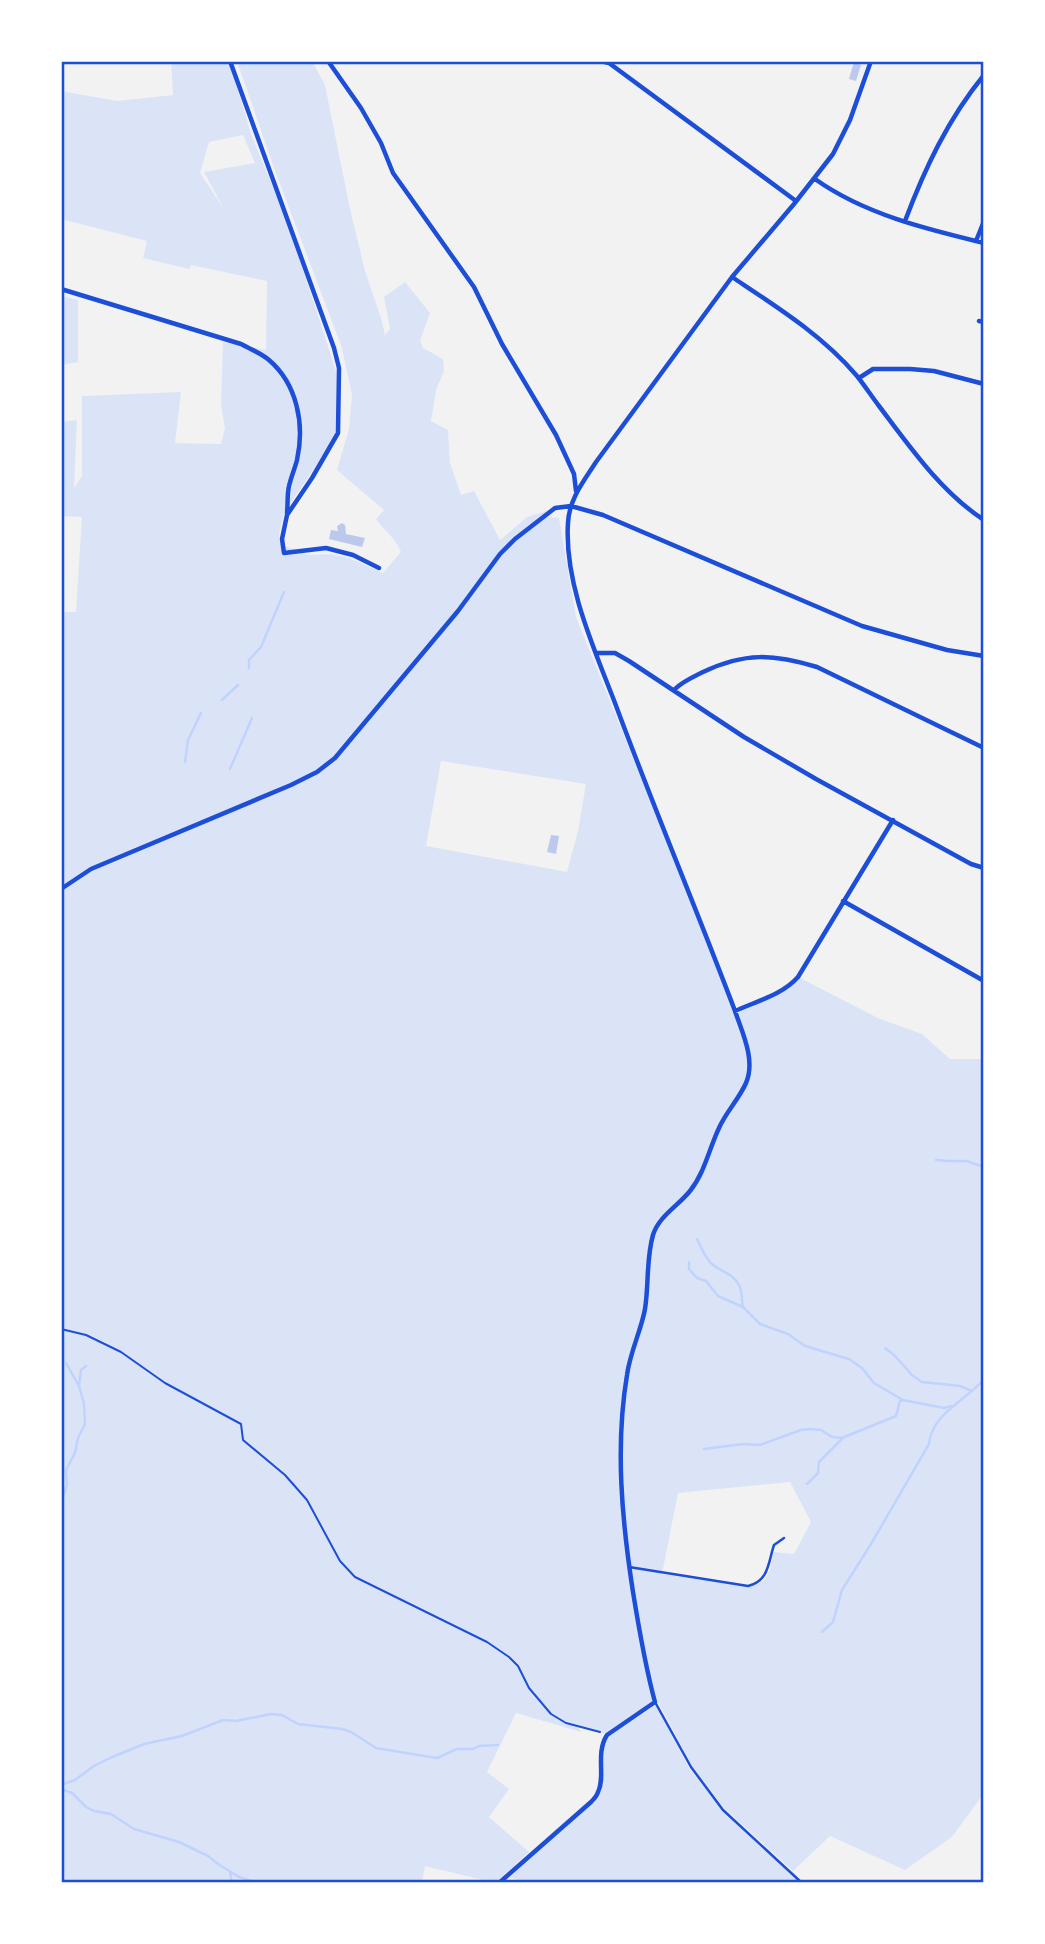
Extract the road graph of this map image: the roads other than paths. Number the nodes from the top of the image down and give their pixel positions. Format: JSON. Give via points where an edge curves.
{"nodes":[{"id":1,"x":230,"y":61,"type":"edge"},
{"id":2,"x":328,"y":61,"type":"edge"},
{"id":3,"x":600,"y":61,"type":"edge"},
{"id":4,"x":872,"y":61,"type":"edge"},
{"id":5,"x":984,"y":75,"type":"edge"},
{"id":6,"x":815,"y":179,"type":"junction"},
{"id":7,"x":796,"y":201,"type":"junction"},
{"id":8,"x":984,"y":221,"type":"edge"},
{"id":9,"x":905,"y":222,"type":"junction"},
{"id":10,"x":976,"y":242,"type":"junction"},
{"id":11,"x":984,"y":243,"type":"edge"},
{"id":12,"x":732,"y":277,"type":"junction"},
{"id":13,"x":61,"y":289,"type":"edge"},
{"id":14,"x":859,"y":378,"type":"junction"},
{"id":15,"x":984,"y":384,"type":"edge"},
{"id":16,"x":576,"y":492,"type":"junction"},
{"id":17,"x":571,"y":506,"type":"junction"},
{"id":18,"x":286,"y":518,"type":"junction"},
{"id":19,"x":984,"y":520,"type":"edge"},
{"id":20,"x":379,"y":568,"type":"dead end"},
{"id":21,"x":596,"y":653,"type":"junction"},
{"id":22,"x":984,"y":656,"type":"edge"},
{"id":23,"x":675,"y":689,"type":"junction"},
{"id":24,"x":984,"y":748,"type":"edge"},
{"id":25,"x":893,"y":820,"type":"junction"},
{"id":26,"x":984,"y":868,"type":"edge"},
{"id":27,"x":61,"y":889,"type":"edge"},
{"id":28,"x":843,"y":901,"type":"junction"},
{"id":29,"x":984,"y":981,"type":"edge"},
{"id":30,"x":735,"y":1011,"type":"junction"},
{"id":31,"x":784,"y":1538,"type":"dead end"},
{"id":32,"x":629,"y":1567,"type":"junction"},
{"id":33,"x":655,"y":1702,"type":"junction"},
{"id":34,"x":499,"y":1883,"type":"edge"},
{"id":35,"x":802,"y":1883,"type":"edge"}],
"edges":[{"from":1,"to":18,"type":"street","via":[[339,368],[338,433]]},
{"from":2,"to":16,"type":"street","via":[[361,108],[393,173],[474,287],[556,435],[575,474]]},
{"from":3,"to":7,"type":"street","via":[[609,63]]},
{"from":4,"to":6,"type":"street","via":[[850,120]]},
{"from":5,"to":9,"type":"street","via":[[945,131]]},
{"from":6,"to":7,"type":"street"},
{"from":6,"to":9,"type":"street"},
{"from":7,"to":12,"type":"street"},
{"from":8,"to":10,"type":"street"},
{"from":9,"to":10,"type":"street"},
{"from":10,"to":11,"type":"street"},
{"from":12,"to":14,"type":"street","via":[[808,328]]},
{"from":12,"to":16,"type":"street"},
{"from":13,"to":18,"type":"street","via":[[241,344],[278,369],[293,391],[301,436]]},
{"from":14,"to":15,"type":"street","via":[[873,369],[910,369]]},
{"from":14,"to":19,"type":"street","via":[[928,469]]},
{"from":16,"to":17,"type":"street"},
{"from":17,"to":21,"type":"street","via":[[569,556]]},
{"from":17,"to":22,"type":"street","via":[[603,515],[862,626]]},
{"from":17,"to":27,"type":"street","via":[[555,508],[514,539],[354,737],[317,772],[91,869]]},
{"from":18,"to":20,"type":"street","via":[[284,552],[326,548]]},
{"from":21,"to":23,"type":"street","via":[[615,653]]},
{"from":21,"to":30,"type":"street"},
{"from":23,"to":24,"type":"street","via":[[720,664],[766,656],[790,659],[817,667]]},
{"from":23,"to":25,"type":"street","via":[[744,737]]},
{"from":25,"to":26,"type":"street"},
{"from":25,"to":28,"type":"street"},
{"from":28,"to":29,"type":"street"},
{"from":28,"to":30,"type":"street","via":[[790,986]]},
{"from":30,"to":32,"type":"street","via":[[749,1056],[747,1080],[719,1126],[704,1168],[692,1188],[659,1222],[649,1249],[645,1309],[631,1353],[621,1422]]},
{"from":31,"to":32,"type":"lane","via":[[774,1545],[763,1579],[748,1586]]},
{"from":32,"to":33,"type":"street"},
{"from":33,"to":34,"type":"street","via":[[607,1735],[601,1749],[600,1786],[592,1802]]},
{"from":33,"to":35,"type":"lane","via":[[691,1767],[723,1810]]}]}
